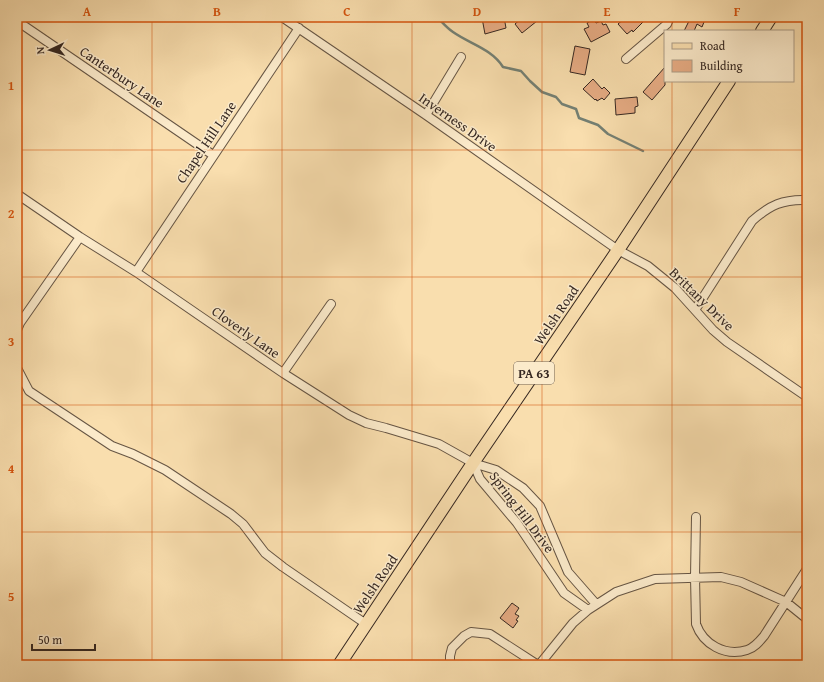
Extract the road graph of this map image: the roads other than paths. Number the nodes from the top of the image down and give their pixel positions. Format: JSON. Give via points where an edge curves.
{"nodes":[{"id":1,"x":282,"y":17,"type":"edge"},
{"id":2,"x":670,"y":17,"type":"edge"},
{"id":3,"x":771,"y":17,"type":"edge"},
{"id":4,"x":17,"y":20,"type":"edge"},
{"id":5,"x":299,"y":28,"type":"junction"},
{"id":6,"x":763,"y":30,"type":"edge"},
{"id":7,"x":460,"y":57,"type":"dead end"},
{"id":8,"x":626,"y":59,"type":"dead end"},
{"id":9,"x":728,"y":82,"type":"edge"},
{"id":10,"x":426,"y":115,"type":"junction"},
{"id":11,"x":213,"y":155,"type":"junction"},
{"id":12,"x":17,"y":194,"type":"edge"},
{"id":13,"x":807,"y":200,"type":"edge"},
{"id":14,"x":80,"y":237,"type":"junction"},
{"id":15,"x":618,"y":250,"type":"junction"},
{"id":16,"x":136,"y":272,"type":"junction"},
{"id":17,"x":331,"y":304,"type":"dead end"},
{"id":18,"x":696,"y":310,"type":"junction"},
{"id":19,"x":17,"y":330,"type":"edge"},
{"id":20,"x":17,"y":368,"type":"edge"},
{"id":21,"x":283,"y":373,"type":"junction"},
{"id":22,"x":807,"y":397,"type":"edge"},
{"id":23,"x":473,"y":464,"type":"junction"},
{"id":24,"x":696,"y":517,"type":"dead end"},
{"id":25,"x":807,"y":569,"type":"edge"},
{"id":26,"x":695,"y":577,"type":"junction"},
{"id":27,"x":786,"y":602,"type":"junction"},
{"id":28,"x":596,"y":604,"type":"junction"},
{"id":29,"x":588,"y":610,"type":"junction"},
{"id":30,"x":807,"y":619,"type":"edge"},
{"id":31,"x":366,"y":624,"type":"junction"},
{"id":32,"x":339,"y":665,"type":"edge"},
{"id":33,"x":450,"y":665,"type":"edge"},
{"id":34,"x":539,"y":665,"type":"edge"}],
"edges":[{"from":1,"to":5,"type":"street","name":"Inverness Drive"},
{"from":2,"to":8,"type":"street","via":[[667,24]]},
{"from":3,"to":6,"type":"main road"},
{"from":4,"to":11,"type":"street","name":"Canterbury Lane"},
{"from":5,"to":10,"type":"street","name":"Inverness Drive"},
{"from":5,"to":11,"type":"street","name":"Chapel Hill Lane"},
{"from":7,"to":10,"type":"street"},
{"from":9,"to":15,"type":"main road","name":"Welsh Road","number":"PA 63"},
{"from":10,"to":15,"type":"street","name":"Inverness Drive"},
{"from":11,"to":16,"type":"street","name":"Chapel Hill Lane"},
{"from":12,"to":14,"type":"street","name":"Cloverly Lane"},
{"from":13,"to":18,"type":"street","via":[[778,204],[764,210],[752,221]]},
{"from":14,"to":16,"type":"street","name":"Cloverly Lane"},
{"from":14,"to":19,"type":"street"},
{"from":15,"to":18,"type":"street","name":"Brittany Drive","via":[[648,266],[675,288]]},
{"from":15,"to":23,"type":"main road","name":"Welsh Road","number":"PA 63"},
{"from":16,"to":21,"type":"street","name":"Cloverly Lane"},
{"from":17,"to":21,"type":"street"},
{"from":18,"to":22,"type":"street","name":"Brittany Drive","via":[[727,342]]},
{"from":20,"to":31,"type":"street","via":[[29,391],[112,446],[165,470],[231,514],[243,524],[265,552],[283,567]]},
{"from":21,"to":23,"type":"street","name":"Cloverly Lane","via":[[360,421],[439,444]]},
{"from":23,"to":28,"type":"street","name":"Spring Hill Drive","via":[[496,470],[523,488],[540,506],[568,572]]},
{"from":23,"to":29,"type":"street","name":"Spring Hill Drive","via":[[480,479],[517,523],[564,593]]},
{"from":23,"to":31,"type":"main road","name":"Welsh Road","number":"PA 63"},
{"from":24,"to":26,"type":"street"},
{"from":25,"to":27,"type":"street"},
{"from":26,"to":27,"type":"street","via":[[721,577],[741,582]]},
{"from":26,"to":27,"type":"street","via":[[696,624],[699,631],[719,649],[729,652],[747,650],[756,645]]},
{"from":26,"to":28,"type":"street","via":[[655,579],[616,592]]},
{"from":27,"to":30,"type":"street"},
{"from":28,"to":29,"type":"street"},
{"from":29,"to":34,"type":"street","via":[[573,623]]},
{"from":31,"to":32,"type":"main road","name":"Welsh Road","number":"PA 63"},
{"from":33,"to":34,"type":"street","via":[[452,648],[471,632],[490,634]]}]}
